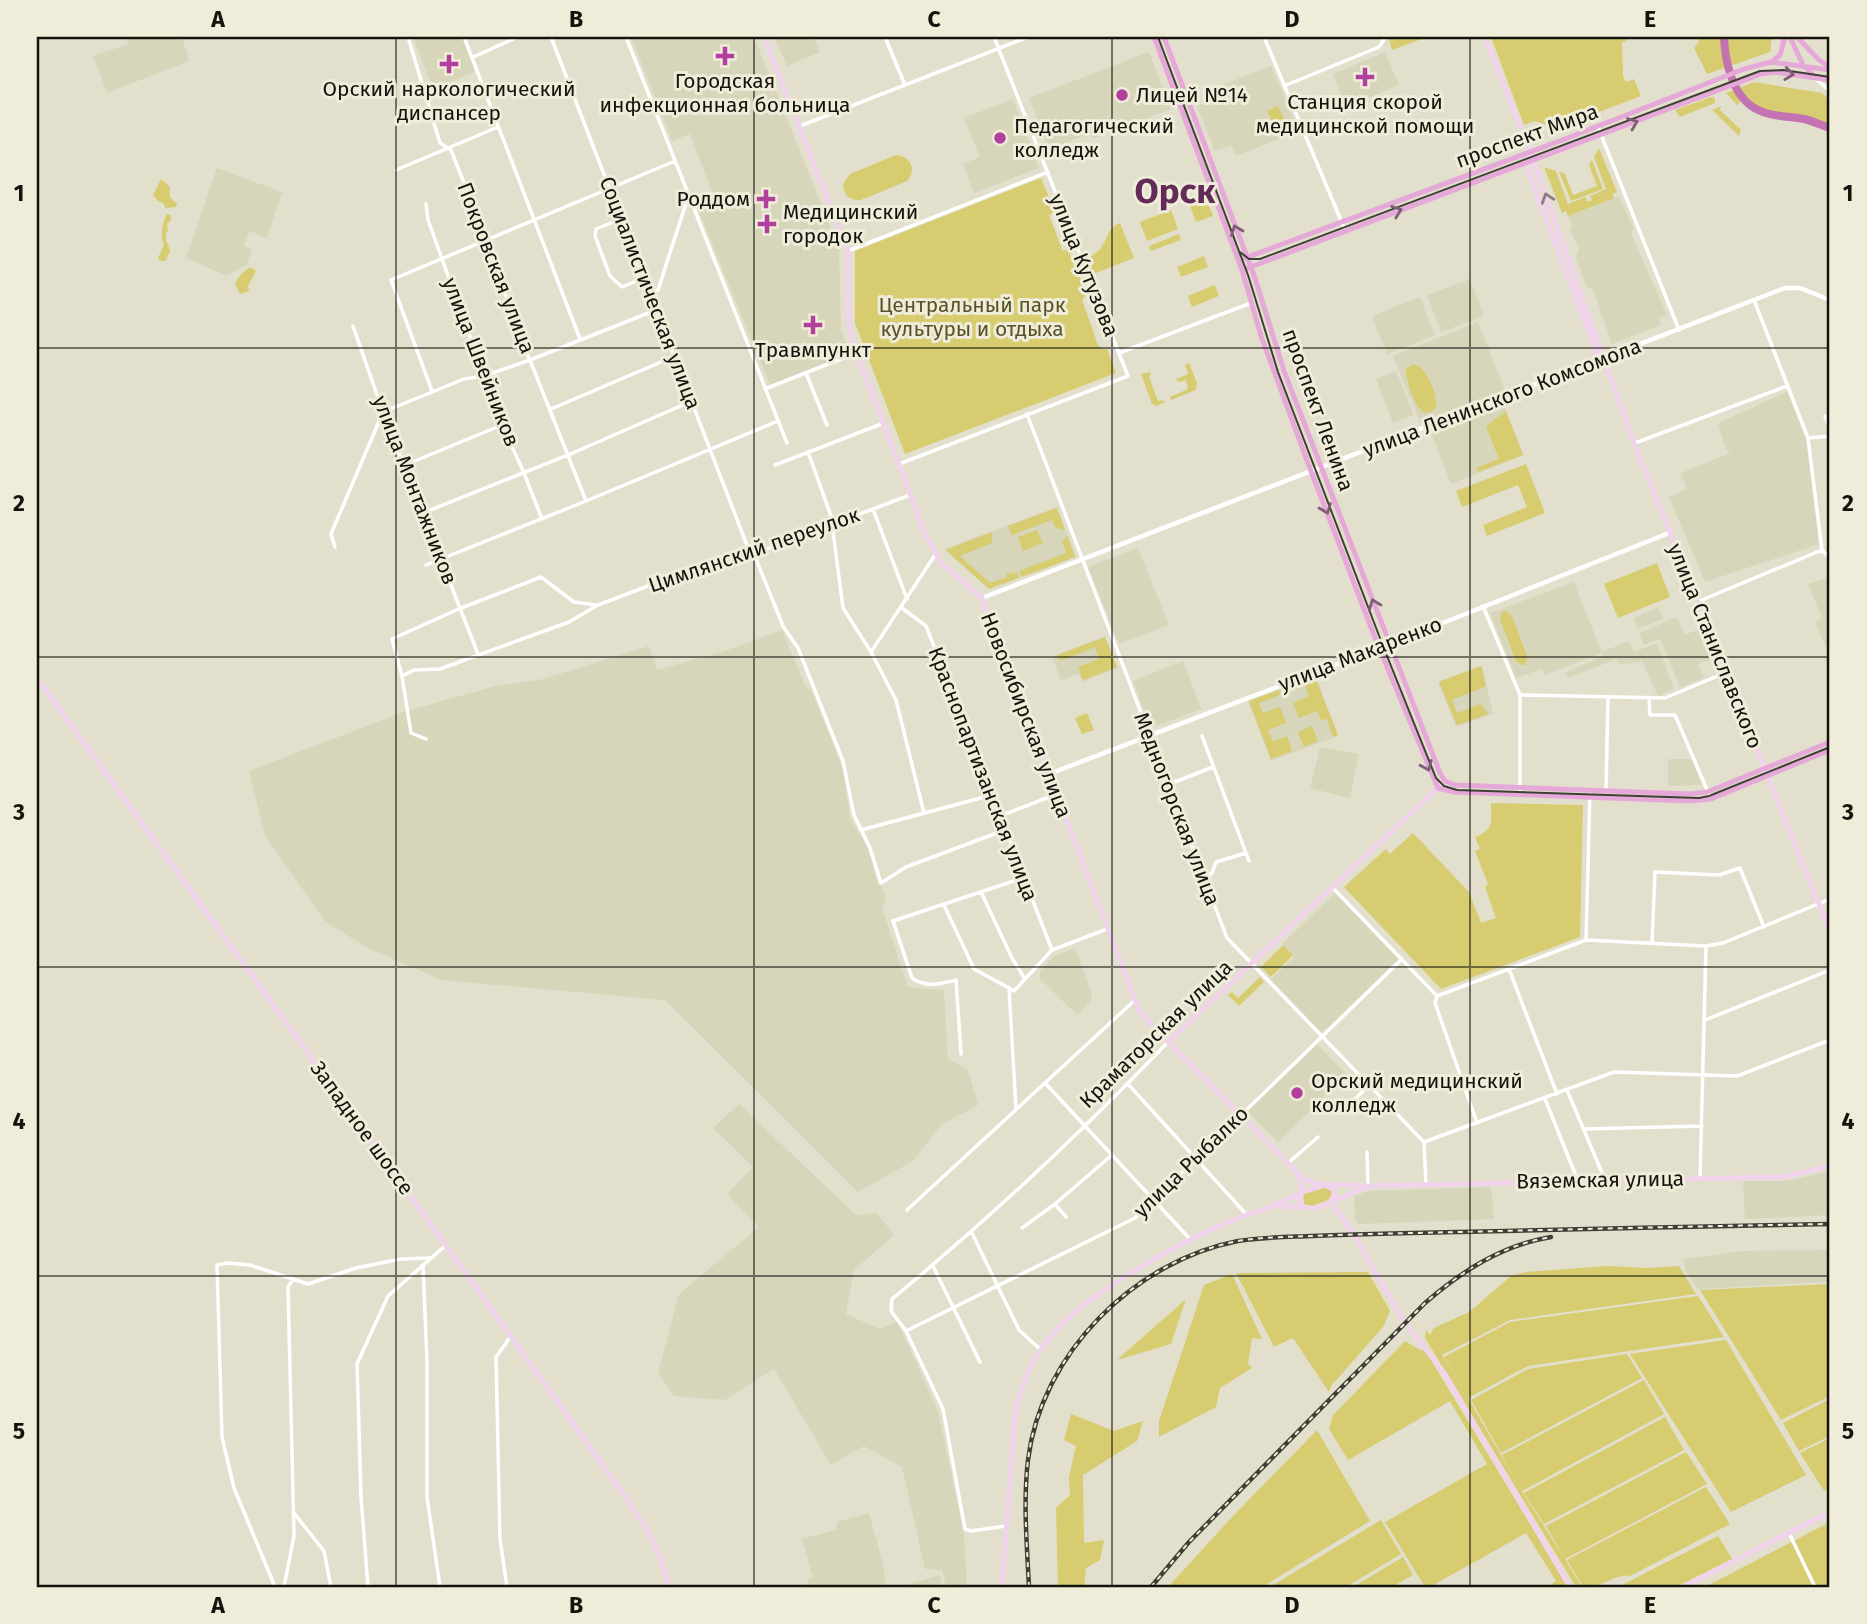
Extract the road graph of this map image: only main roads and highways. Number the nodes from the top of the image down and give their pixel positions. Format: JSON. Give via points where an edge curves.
{"nodes":[{"id":1,"x":764,"y":37,"type":"edge"},
{"id":2,"x":1154,"y":37,"type":"edge"},
{"id":3,"x":1164,"y":37,"type":"edge"},
{"id":4,"x":1486,"y":37,"type":"edge"},
{"id":5,"x":1784,"y":37,"type":"edge"},
{"id":6,"x":1790,"y":37,"type":"edge"},
{"id":7,"x":1797,"y":37,"type":"edge"},
{"id":8,"x":1771,"y":62,"type":"junction"},
{"id":9,"x":1803,"y":65,"type":"junction"},
{"id":10,"x":1830,"y":68,"type":"edge"},
{"id":11,"x":1815,"y":77,"type":"junction"},
{"id":12,"x":1830,"y":80,"type":"edge"},
{"id":13,"x":1530,"y":152,"type":"junction"},
{"id":14,"x":1533,"y":160,"type":"junction"},
{"id":15,"x":1525,"y":163,"type":"junction"},
{"id":16,"x":1247,"y":257,"type":"junction"},
{"id":17,"x":1238,"y":261,"type":"junction"},
{"id":18,"x":1251,"y":267,"type":"junction"},
{"id":19,"x":1242,"y":270,"type":"junction"},
{"id":20,"x":1602,"y":360,"type":"junction"},
{"id":21,"x":37,"y":678,"type":"edge"},
{"id":22,"x":1830,"y":742,"type":"edge"},
{"id":23,"x":1830,"y":750,"type":"edge"},
{"id":24,"x":1765,"y":768,"type":"junction"},
{"id":25,"x":1768,"y":776,"type":"junction"},
{"id":26,"x":1445,"y":781,"type":"junction"},
{"id":27,"x":1438,"y":788,"type":"junction"},
{"id":28,"x":1830,"y":931,"type":"edge"},
{"id":29,"x":1168,"y":1042,"type":"junction"},
{"id":30,"x":1287,"y":1163,"type":"junction"},
{"id":31,"x":1830,"y":1166,"type":"edge"},
{"id":32,"x":1326,"y":1185,"type":"junction"},
{"id":33,"x":1368,"y":1186,"type":"junction"},
{"id":34,"x":1301,"y":1193,"type":"junction"},
{"id":35,"x":1331,"y":1202,"type":"junction"},
{"id":36,"x":1267,"y":1207,"type":"junction"},
{"id":37,"x":1306,"y":1208,"type":"junction"},
{"id":38,"x":1830,"y":1512,"type":"edge"},
{"id":39,"x":669,"y":1587,"type":"edge"},
{"id":40,"x":1002,"y":1587,"type":"edge"},
{"id":41,"x":1570,"y":1587,"type":"edge"},
{"id":42,"x":1683,"y":1587,"type":"edge"}],
"edges":[{"from":1,"to":29,"type":"main road","name":"Новосибирская улица","via":[[848,251],[849,324],[856,353],[935,555],[982,598],[1140,1012]]},
{"from":2,"to":17,"type":"main road","name":"проспект Ленина"},
{"from":16,"to":3,"type":"main road","name":"проспект Ленина","one_way":true},
{"from":4,"to":13,"type":"main road","name":"улица Станиславского"},
{"from":5,"to":8,"type":"main road","via":[[1780,55]]},
{"from":6,"to":9,"type":"main road"},
{"from":7,"to":10,"type":"main road"},
{"from":8,"to":9,"type":"main road","name":"проспект Мира"},
{"from":8,"to":13,"type":"main road","name":"проспект Мира"},
{"from":9,"to":10,"type":"main road","name":"проспект Мира"},
{"from":9,"to":11,"type":"main road"},
{"from":11,"to":12,"type":"main road","name":"проспект Мира"},
{"from":14,"to":11,"type":"main road","name":"проспект Мира","one_way":true,"via":[[1748,78],[1774,72]]},
{"from":13,"to":14,"type":"main road","name":"улица Станиславского"},
{"from":13,"to":15,"type":"main road"},
{"from":13,"to":16,"type":"main road","name":"проспект Мира"},
{"from":14,"to":15,"type":"main road","name":"проспект Мира"},
{"from":20,"to":14,"type":"main road","name":"улица Станиславского","one_way":true},
{"from":18,"to":15,"type":"main road","name":"проспект Мира","one_way":true},
{"from":15,"to":20,"type":"main road","name":"улица Станиславского"},
{"from":16,"to":17,"type":"main road","name":"проспект Мира"},
{"from":16,"to":18,"type":"main road","name":"проспект Ленина"},
{"from":17,"to":19,"type":"main road","name":"проспект Ленина"},
{"from":18,"to":19,"type":"main road","name":"проспект Мира"},
{"from":26,"to":18,"type":"main road","name":"проспект Ленина","one_way":true,"via":[[1283,371]]},
{"from":19,"to":27,"type":"main road","name":"проспект Ленина","one_way":true,"via":[[1311,471]]},
{"from":20,"to":24,"type":"main road","name":"улица Станиславского"},
{"from":21,"to":39,"type":"main road","name":"Западное шоссе","via":[[650,1532]]},
{"from":22,"to":24,"type":"main road"},
{"from":23,"to":25,"type":"main road"},
{"from":24,"to":25,"type":"main road","name":"улица Станиславского"},
{"from":24,"to":26,"type":"main road","via":[[1707,792],[1689,794]]},
{"from":25,"to":27,"type":"main road","via":[[1711,799],[1689,801],[1447,792]]},
{"from":25,"to":28,"type":"main road","name":"улица Станиславского"},
{"from":26,"to":27,"type":"main road","name":"Краматорская улица"},
{"from":27,"to":29,"type":"main road","name":"Краматорская улица"},
{"from":29,"to":30,"type":"main road","name":"Новосибирская улица"},
{"from":30,"to":32,"type":"main road","via":[[1310,1182]]},
{"from":30,"to":34,"type":"main road","via":[[1299,1179]]},
{"from":31,"to":33,"type":"main road","name":"Вяземская улица","via":[[1783,1177]]},
{"from":32,"to":33,"type":"main road","name":"Вяземская улица"},
{"from":32,"to":34,"type":"main road"},
{"from":32,"to":35,"type":"main road","via":[[1335,1192]]},
{"from":33,"to":35,"type":"main road"},
{"from":34,"to":36,"type":"main road"},
{"from":34,"to":37,"type":"main road","via":[[1299,1202]]},
{"from":35,"to":37,"type":"main road"},
{"from":35,"to":41,"type":"main road","via":[[1405,1323],[1445,1374]]},
{"from":36,"to":37,"type":"main road"},
{"from":36,"to":40,"type":"main road","via":[[1158,1256],[1080,1307],[1052,1334],[1020,1391],[1015,1413]]},
{"from":38,"to":42,"type":"main road"}]}
